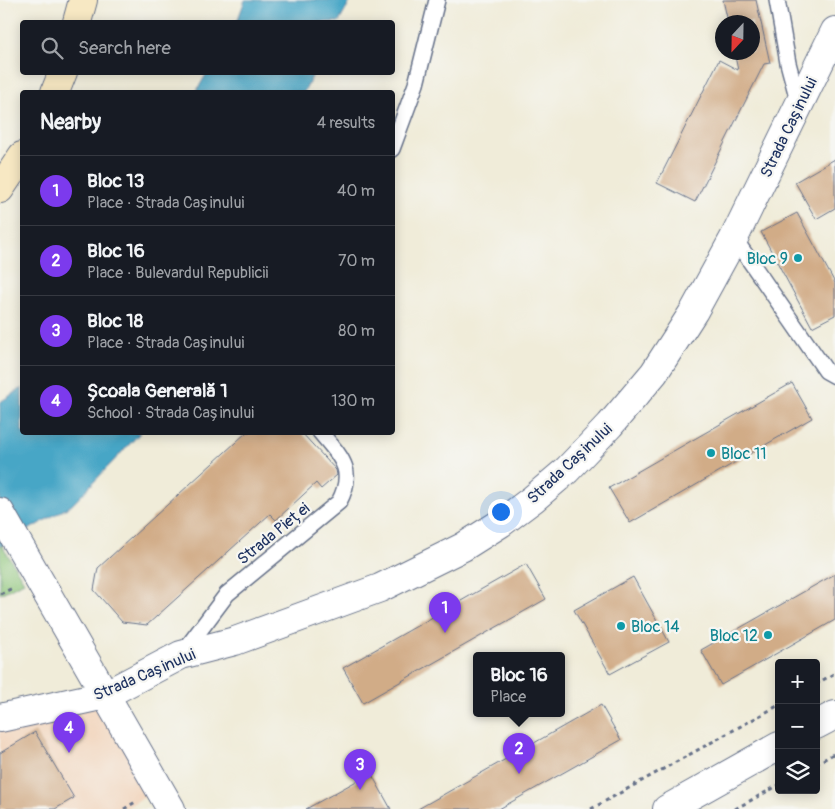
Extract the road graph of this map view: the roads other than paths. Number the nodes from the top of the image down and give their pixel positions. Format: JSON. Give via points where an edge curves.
{"nodes":[{"id":1,"x":82,"y":0,"type":"edge"},
{"id":2,"x":437,"y":0,"type":"edge"},
{"id":3,"x":777,"y":0,"type":"edge"},
{"id":4,"x":77,"y":20,"type":"edge"},
{"id":5,"x":835,"y":30,"type":"edge"},
{"id":6,"x":62,"y":75,"type":"edge"},
{"id":7,"x":56,"y":90,"type":"edge"},
{"id":8,"x":799,"y":104,"type":"junction"},
{"id":9,"x":395,"y":142,"type":"edge"},
{"id":10,"x":20,"y":159,"type":"edge"},
{"id":11,"x":0,"y":189,"type":"edge"},
{"id":12,"x":734,"y":238,"type":"junction"},
{"id":13,"x":835,"y":376,"type":"edge"},
{"id":14,"x":322,"y":435,"type":"edge"},
{"id":15,"x":0,"y":512,"type":"edge"},
{"id":16,"x":181,"y":656,"type":"junction"},
{"id":17,"x":105,"y":695,"type":"junction"},
{"id":18,"x":835,"y":714,"type":"edge"},
{"id":19,"x":0,"y":718,"type":"edge"},
{"id":20,"x":820,"y":723,"type":"edge"},
{"id":21,"x":775,"y":748,"type":"edge"},
{"id":22,"x":171,"y":809,"type":"edge"},
{"id":23,"x":667,"y":809,"type":"edge"}],
"edges":[{"from":1,"to":4,"type":"main road"},
{"from":2,"to":9,"type":"lane","via":[[416,84]]},
{"from":3,"to":8,"type":"lane"},
{"from":5,"to":8,"type":"street","name":"Strada Cașinului"},
{"from":6,"to":7,"type":"main road"},
{"from":8,"to":12,"type":"street","name":"Strada Cașinului"},
{"from":10,"to":11,"type":"main road"},
{"from":12,"to":13,"type":"lane","via":[[826,370]]},
{"from":12,"to":16,"type":"street","name":"Strada Cașinului","via":[[694,311],[654,373],[567,470],[501,524],[400,580],[235,641]]},
{"from":14,"to":16,"type":"lane","name":"Strada Pieței","via":[[346,469],[348,486],[339,502],[227,594]]},
{"from":15,"to":17,"type":"street"},
{"from":16,"to":17,"type":"street","name":"Strada Cașinului"},
{"from":17,"to":19,"type":"street","name":"Strada Cașinului"},
{"from":17,"to":22,"type":"street"},
{"from":18,"to":20,"type":"street"},
{"from":21,"to":23,"type":"street"}]}
